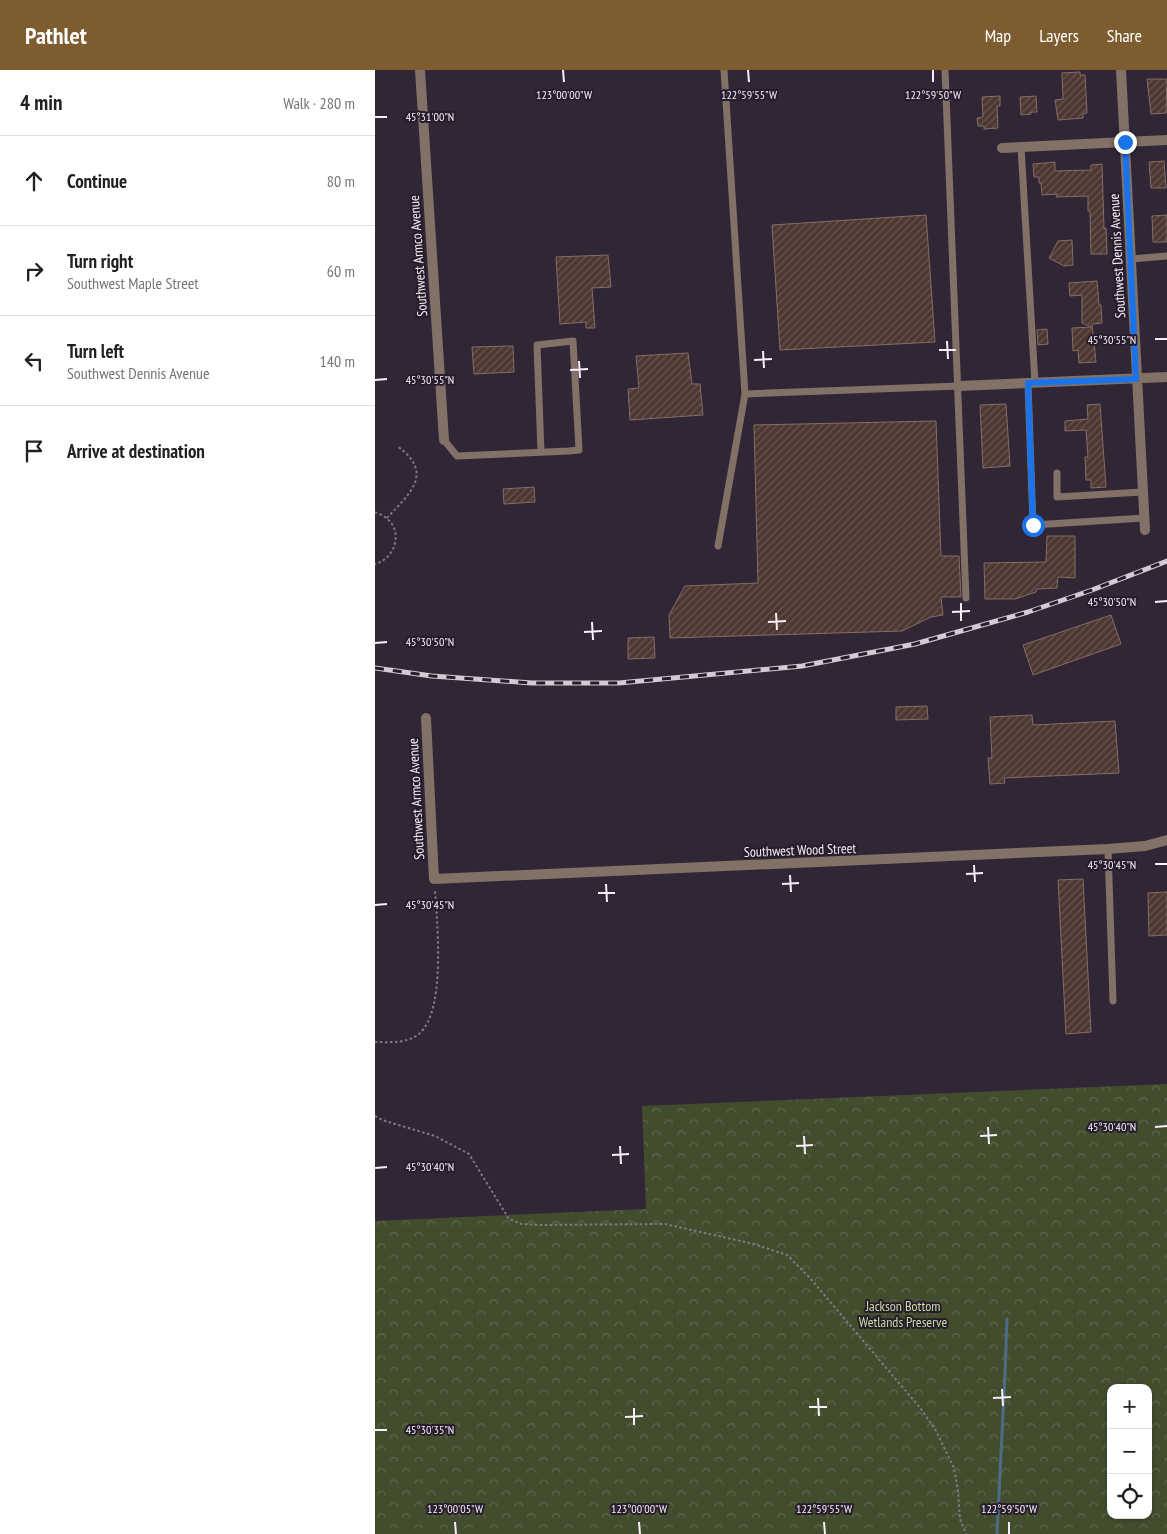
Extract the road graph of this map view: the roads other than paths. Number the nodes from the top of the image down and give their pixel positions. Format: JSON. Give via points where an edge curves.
{"nodes":[{"id":1,"x":420,"y":70,"type":"edge"},
{"id":2,"x":724,"y":70,"type":"edge"},
{"id":3,"x":945,"y":70,"type":"edge"},
{"id":4,"x":1121,"y":70,"type":"edge"},
{"id":5,"x":1167,"y":140,"type":"edge"},
{"id":6,"x":1125,"y":142,"type":"junction"},
{"id":7,"x":1021,"y":147,"type":"junction"},
{"id":8,"x":1002,"y":148,"type":"dead end"},
{"id":9,"x":1167,"y":256,"type":"edge"},
{"id":10,"x":1131,"y":258,"type":"junction"},
{"id":11,"x":1167,"y":377,"type":"edge"},
{"id":12,"x":1136,"y":379,"type":"junction"},
{"id":13,"x":1032,"y":383,"type":"junction"},
{"id":14,"x":959,"y":386,"type":"junction"},
{"id":15,"x":745,"y":394,"type":"junction"},
{"id":16,"x":444,"y":440,"type":"joint"},
{"id":17,"x":541,"y":452,"type":"junction"},
{"id":18,"x":1057,"y":473,"type":"dead end"},
{"id":19,"x":1143,"y":492,"type":"junction"},
{"id":20,"x":1144,"y":518,"type":"junction"},
{"id":21,"x":1145,"y":530,"type":"dead end"},
{"id":22,"x":718,"y":546,"type":"dead end"},
{"id":23,"x":966,"y":598,"type":"dead end"},
{"id":24,"x":426,"y":718,"type":"dead end"},
{"id":25,"x":1167,"y":840,"type":"edge"},
{"id":26,"x":1107,"y":849,"type":"junction"},
{"id":27,"x":434,"y":879,"type":"joint"},
{"id":28,"x":1113,"y":1001,"type":"dead end"}],
"edges":[{"from":1,"to":16,"type":"street","name":"Southwest Armco Avenue"},
{"from":2,"to":15,"type":"lane"},
{"from":3,"to":14,"type":"lane"},
{"from":4,"to":6,"type":"street","name":"Southwest Dennis Avenue"},
{"from":5,"to":6,"type":"street"},
{"from":6,"to":7,"type":"street"},
{"from":6,"to":10,"type":"street","name":"Southwest Dennis Avenue"},
{"from":7,"to":8,"type":"street"},
{"from":7,"to":13,"type":"lane"},
{"from":9,"to":10,"type":"lane"},
{"from":10,"to":12,"type":"street","name":"Southwest Dennis Avenue"},
{"from":11,"to":12,"type":"street"},
{"from":12,"to":13,"type":"street"},
{"from":12,"to":19,"type":"street","name":"Southwest Dennis Avenue"},
{"from":13,"to":14,"type":"street"},
{"from":13,"to":20,"type":"lane","via":[[1033,525]]},
{"from":14,"to":15,"type":"lane"},
{"from":14,"to":23,"type":"lane"},
{"from":15,"to":22,"type":"lane"},
{"from":16,"to":17,"type":"lane","via":[[457,456]]},
{"from":17,"to":17,"type":"lane","via":[[579,450],[573,341],[537,345]]},
{"from":18,"to":19,"type":"lane","via":[[1057,497]]},
{"from":19,"to":20,"type":"street","name":"Southwest Dennis Avenue"},
{"from":20,"to":21,"type":"street","name":"Southwest Dennis Avenue"},
{"from":24,"to":27,"type":"street","name":"Southwest Armco Avenue"},
{"from":25,"to":26,"type":"street","name":"Southwest Wood Street","via":[[1145,846]]},
{"from":26,"to":27,"type":"street","name":"Southwest Wood Street"},
{"from":26,"to":28,"type":"lane"}]}
